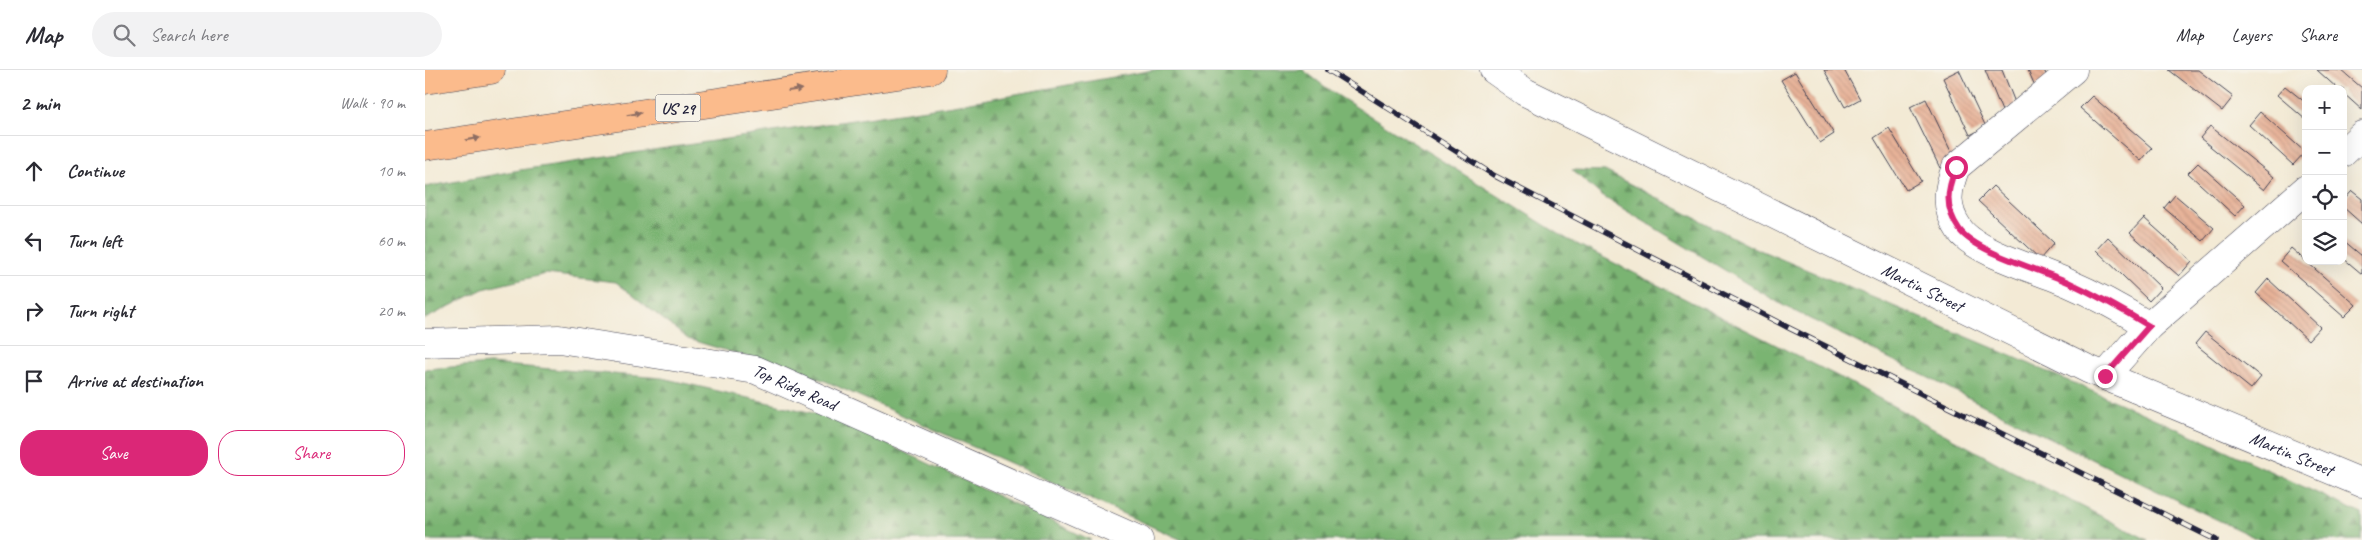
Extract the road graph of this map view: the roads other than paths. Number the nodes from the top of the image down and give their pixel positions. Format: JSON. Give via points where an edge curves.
{"nodes":[{"id":1,"x":491,"y":70,"type":"edge"},
{"id":2,"x":931,"y":70,"type":"edge"},
{"id":3,"x":1494,"y":70,"type":"edge"},
{"id":4,"x":2073,"y":70,"type":"edge"},
{"id":5,"x":425,"y":80,"type":"edge"},
{"id":6,"x":2362,"y":135,"type":"edge"},
{"id":7,"x":425,"y":146,"type":"edge"},
{"id":8,"x":2347,"y":150,"type":"edge"},
{"id":9,"x":2302,"y":192,"type":"edge"},
{"id":10,"x":2149,"y":326,"type":"junction"},
{"id":11,"x":425,"y":343,"type":"edge"},
{"id":12,"x":2105,"y":376,"type":"junction"},
{"id":13,"x":2362,"y":483,"type":"edge"},
{"id":14,"x":1139,"y":540,"type":"edge"}],
"edges":[{"from":1,"to":5,"type":"highway"},
{"from":7,"to":2,"type":"highway","number":"US 29","one_way":true},
{"from":3,"to":12,"type":"street","name":"Martin Street","via":[[1525,92]]},
{"from":4,"to":10,"type":"street","via":[[1956,167],[1948,190],[1950,212],[1960,230],[1978,246],[2068,282]]},
{"from":6,"to":8,"type":"street"},
{"from":9,"to":10,"type":"street"},
{"from":10,"to":12,"type":"street"},
{"from":11,"to":14,"type":"street","name":"Top Ridge Road","via":[[559,339],[756,370]]},
{"from":12,"to":13,"type":"street","name":"Martin Street"}]}
